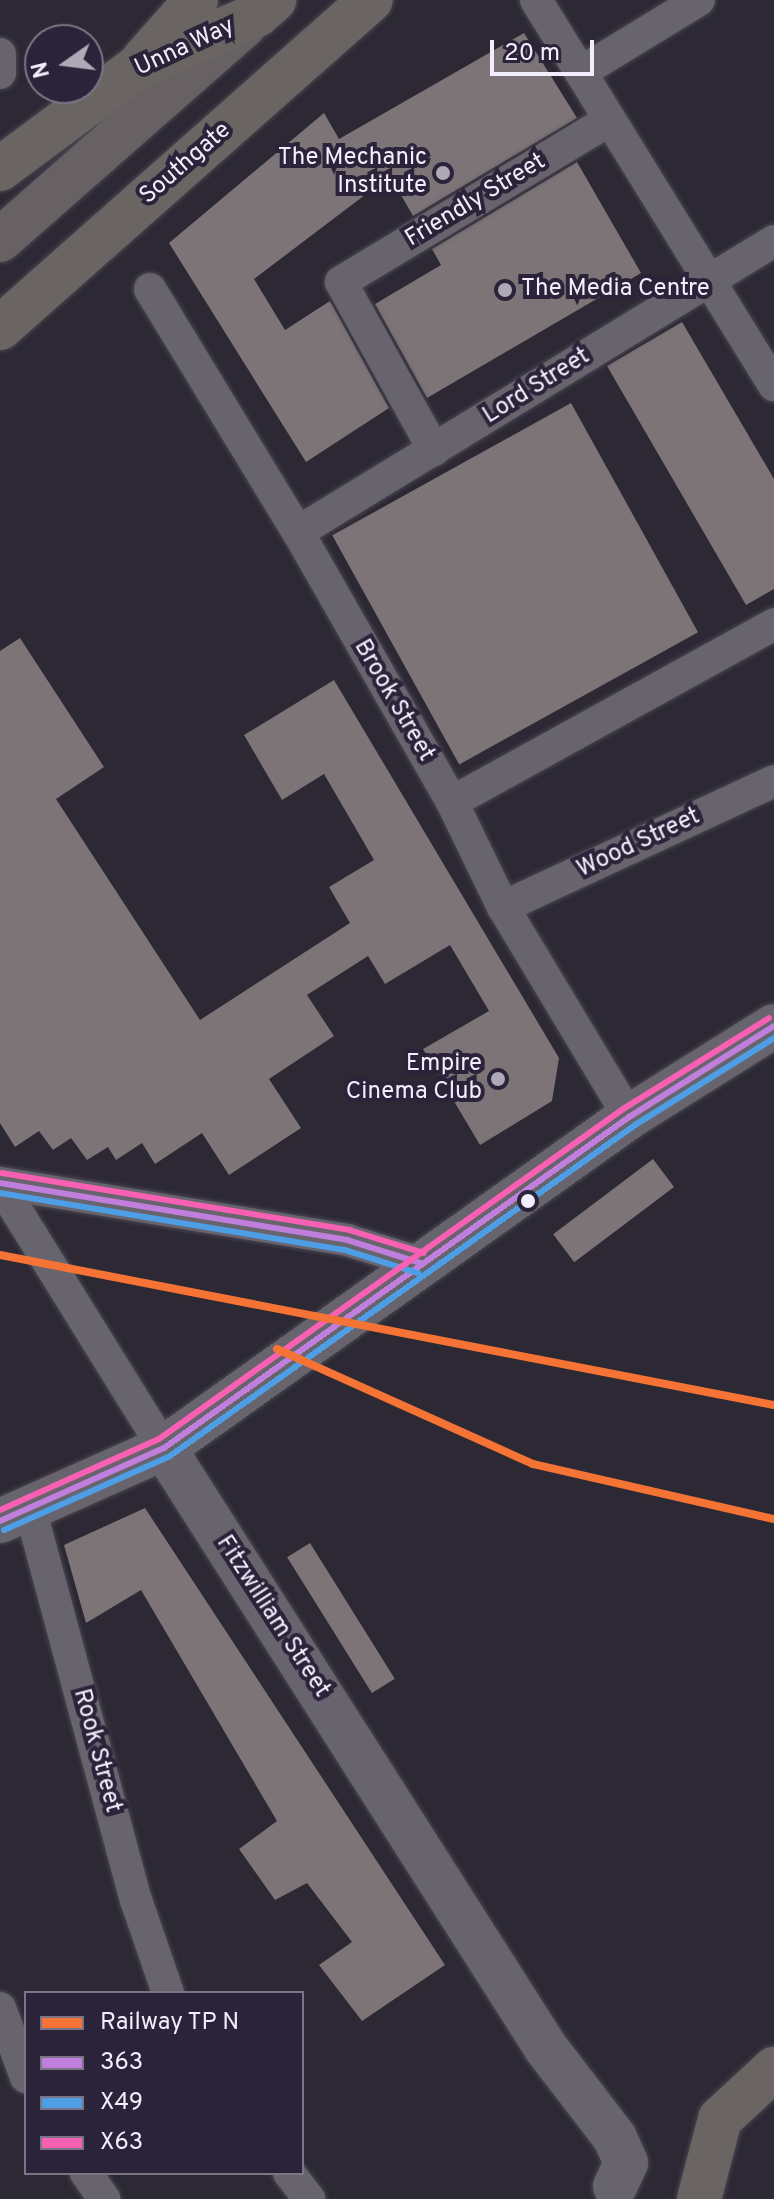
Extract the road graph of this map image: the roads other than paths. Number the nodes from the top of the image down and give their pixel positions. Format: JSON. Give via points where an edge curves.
{"nodes":[{"id":1,"x":196,"y":0,"type":"edge"},
{"id":2,"x":371,"y":0,"type":"edge"},
{"id":3,"x":536,"y":0,"type":"edge"},
{"id":4,"x":699,"y":0,"type":"edge"},
{"id":5,"x":265,"y":7,"type":"edge"},
{"id":6,"x":136,"y":68,"type":"junction"},
{"id":7,"x":581,"y":72,"type":"junction"},
{"id":8,"x":610,"y":120,"type":"junction"},
{"id":9,"x":0,"y":169,"type":"edge"},
{"id":10,"x":0,"y":240,"type":"edge"},
{"id":11,"x":774,"y":241,"type":"edge"},
{"id":12,"x":712,"y":280,"type":"junction"},
{"id":13,"x":150,"y":289,"type":"dead end"},
{"id":14,"x":0,"y":328,"type":"edge"},
{"id":15,"x":774,"y":386,"type":"edge"},
{"id":16,"x":434,"y":450,"type":"junction"},
{"id":17,"x":298,"y":532,"type":"junction"},
{"id":18,"x":774,"y":624,"type":"edge"},
{"id":19,"x":774,"y":781,"type":"edge"},
{"id":20,"x":452,"y":802,"type":"junction"},
{"id":21,"x":503,"y":907,"type":"junction"},
{"id":22,"x":774,"y":1026,"type":"edge"},
{"id":23,"x":629,"y":1117,"type":"junction"},
{"id":24,"x":0,"y":1184,"type":"edge"},
{"id":25,"x":421,"y":1263,"type":"junction"},
{"id":26,"x":164,"y":1448,"type":"junction"},
{"id":27,"x":15,"y":1514,"type":"edge"},
{"id":28,"x":167,"y":1991,"type":"edge"},
{"id":29,"x":0,"y":2008,"type":"edge"},
{"id":30,"x":774,"y":2069,"type":"edge"},
{"id":31,"x":24,"y":2072,"type":"edge"},
{"id":32,"x":87,"y":2175,"type":"edge"},
{"id":33,"x":291,"y":2175,"type":"edge"},
{"id":34,"x":612,"y":2195,"type":"edge"},
{"id":35,"x":104,"y":2199,"type":"edge"},
{"id":36,"x":309,"y":2199,"type":"edge"},
{"id":37,"x":699,"y":2199,"type":"edge"}],
"edges":[{"from":1,"to":6,"type":"highway"},
{"from":2,"to":14,"type":"highway","name":"Southgate"},
{"from":3,"to":7,"type":"street"},
{"from":4,"to":7,"type":"street"},
{"from":5,"to":6,"type":"highway","name":"Unna Way"},
{"from":5,"to":10,"type":"main road"},
{"from":6,"to":9,"type":"highway","name":"Unna Way"},
{"from":7,"to":8,"type":"street"},
{"from":8,"to":12,"type":"street"},
{"from":8,"to":16,"type":"street","name":"Friendly Street","via":[[341,282]]},
{"from":11,"to":12,"type":"street","name":"Lord Street"},
{"from":12,"to":15,"type":"street"},
{"from":12,"to":16,"type":"street","name":"Lord Street"},
{"from":13,"to":17,"type":"street","name":"Brook Street"},
{"from":16,"to":17,"type":"street","name":"Lord Street"},
{"from":17,"to":20,"type":"street","name":"Brook Street"},
{"from":18,"to":20,"type":"street"},
{"from":19,"to":21,"type":"street","name":"Wood Street"},
{"from":20,"to":21,"type":"street","name":"Brook Street"},
{"from":21,"to":23,"type":"street","name":"Brook Street"},
{"from":22,"to":23,"type":"street"},
{"from":23,"to":25,"type":"street"},
{"from":24,"to":25,"type":"street","via":[[347,1240]]},
{"from":24,"to":26,"type":"street","name":"Fitzwilliam Street"},
{"from":25,"to":26,"type":"street"},
{"from":26,"to":27,"type":"street"},
{"from":26,"to":34,"type":"street","name":"Fitzwilliam Street","via":[[546,2048]]},
{"from":27,"to":28,"type":"street","name":"Rook Street"},
{"from":29,"to":31,"type":"street"},
{"from":30,"to":37,"type":"highway","via":[[720,2119]]},
{"from":32,"to":35,"type":"street"},
{"from":33,"to":36,"type":"street"}]}
